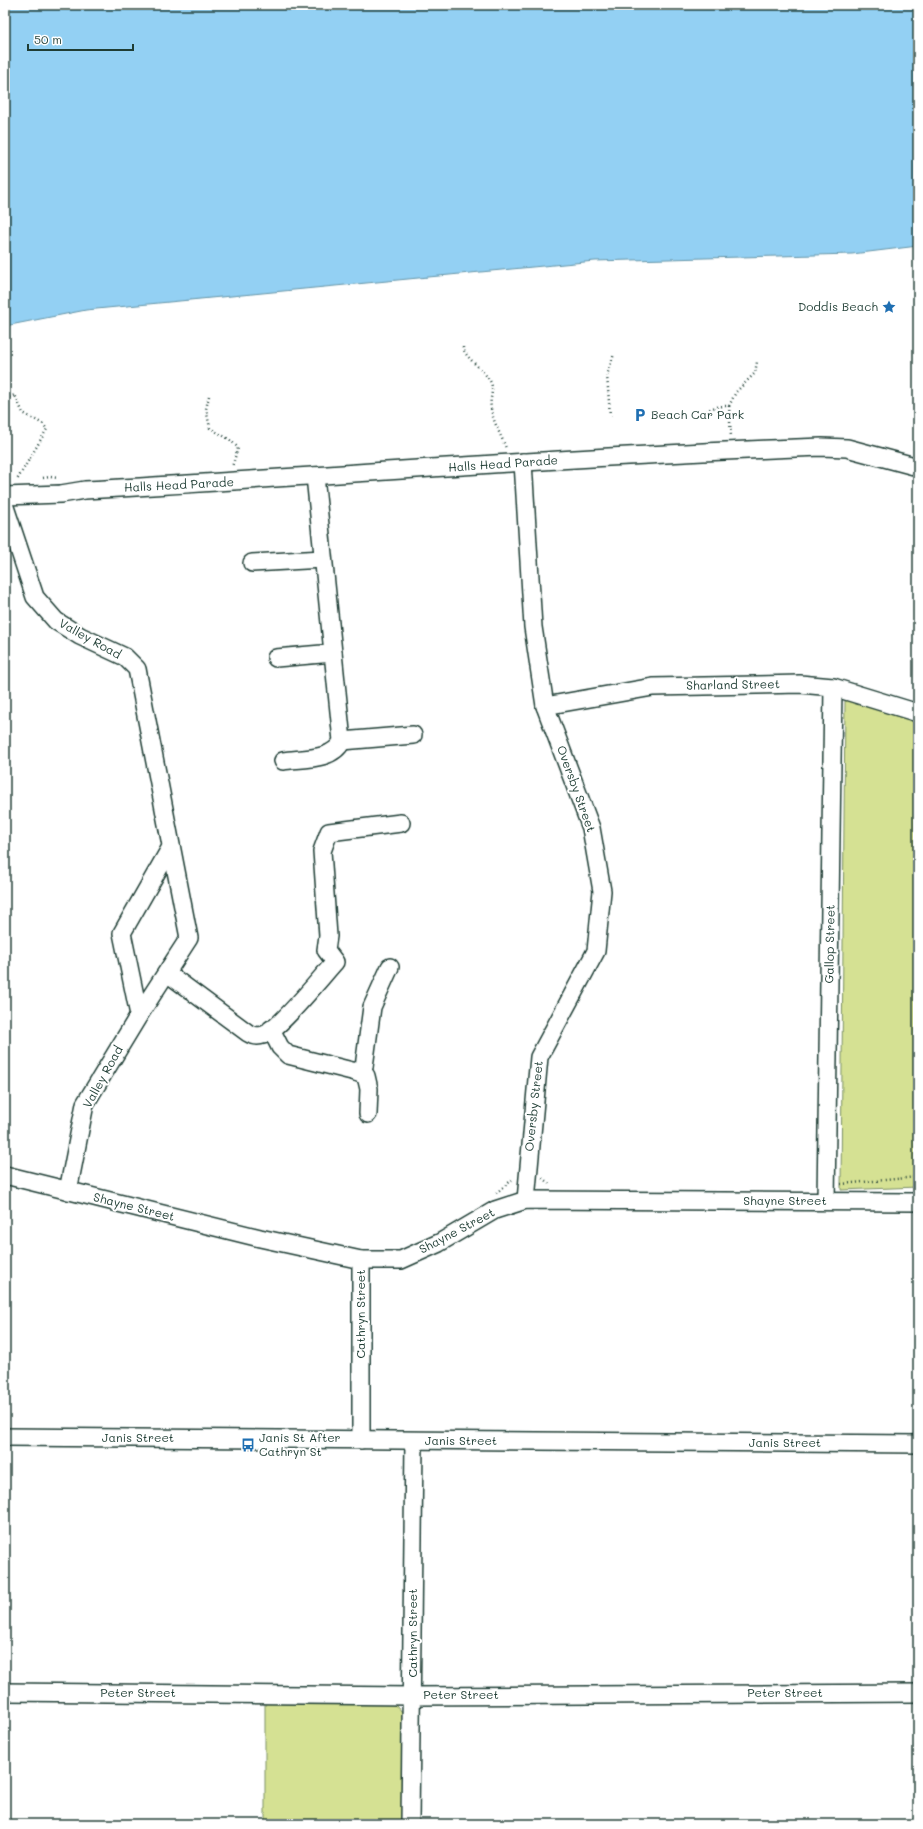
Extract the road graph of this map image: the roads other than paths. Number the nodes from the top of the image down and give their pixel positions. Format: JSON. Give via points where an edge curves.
{"nodes":[{"id":1,"x":523,"y":462,"type":"junction"},
{"id":2,"x":918,"y":467,"type":"edge"},
{"id":3,"x":315,"y":476,"type":"junction"},
{"id":4,"x":11,"y":484,"type":"edge"},
{"id":5,"x":86,"y":490,"type":"junction"},
{"id":6,"x":5,"y":496,"type":"edge"},
{"id":7,"x":5,"y":507,"type":"edge"},
{"id":8,"x":323,"y":559,"type":"junction"},
{"id":9,"x":252,"y":563,"type":"dead end"},
{"id":10,"x":333,"y":653,"type":"junction"},
{"id":11,"x":276,"y":658,"type":"dead end"},
{"id":12,"x":833,"y":687,"type":"junction"},
{"id":13,"x":545,"y":706,"type":"junction"},
{"id":14,"x":918,"y":713,"type":"edge"},
{"id":15,"x":413,"y":735,"type":"dead end"},
{"id":16,"x":342,"y":741,"type":"junction"},
{"id":17,"x":283,"y":761,"type":"dead end"},
{"id":18,"x":401,"y":823,"type":"dead end"},
{"id":19,"x":172,"y":847,"type":"junction"},
{"id":20,"x":390,"y":967,"type":"dead end"},
{"id":21,"x":167,"y":973,"type":"junction"},
{"id":22,"x":139,"y":1015,"type":"junction"},
{"id":23,"x":271,"y":1030,"type":"junction"},
{"id":24,"x":356,"y":1072,"type":"junction"},
{"id":25,"x":368,"y":1114,"type":"dead end"},
{"id":26,"x":5,"y":1175,"type":"edge"},
{"id":27,"x":68,"y":1191,"type":"junction"},
{"id":28,"x":526,"y":1200,"type":"junction"},
{"id":29,"x":826,"y":1201,"type":"junction"},
{"id":30,"x":918,"y":1202,"type":"edge"},
{"id":31,"x":361,"y":1260,"type":"junction"},
{"id":32,"x":5,"y":1438,"type":"edge"},
{"id":33,"x":362,"y":1440,"type":"junction"},
{"id":34,"x":414,"y":1441,"type":"junction"},
{"id":35,"x":918,"y":1444,"type":"edge"},
{"id":36,"x":5,"y":1692,"type":"edge"},
{"id":37,"x":918,"y":1693,"type":"edge"},
{"id":38,"x":412,"y":1696,"type":"junction"},
{"id":39,"x":410,"y":1824,"type":"edge"}],
"edges":[{"from":1,"to":2,"type":"street","name":"Halls Head Parade","via":[[822,447],[847,448]]},
{"from":1,"to":3,"type":"street","name":"Halls Head Parade"},
{"from":1,"to":13,"type":"street","name":"Oversby Street","via":[[533,627]]},
{"from":3,"to":5,"type":"street","name":"Halls Head Parade"},
{"from":3,"to":8,"type":"street"},
{"from":4,"to":5,"type":"street","name":"Halls Head Parade"},
{"from":5,"to":6,"type":"street","name":"Halls Head Parade","via":[[55,495]]},
{"from":7,"to":19,"type":"street","name":"Valley Road","via":[[35,597],[56,621],[80,636],[125,657],[137,669]]},
{"from":8,"to":9,"type":"street"},
{"from":8,"to":10,"type":"street"},
{"from":10,"to":11,"type":"street"},
{"from":10,"to":16,"type":"street"},
{"from":12,"to":13,"type":"street","name":"Sharland Street","via":[[800,684],[653,687]]},
{"from":12,"to":14,"type":"street","name":"Sharland Street"},
{"from":12,"to":29,"type":"street","name":"Gallop Street"},
{"from":13,"to":28,"type":"street","name":"Oversby Street","via":[[591,828],[602,891],[596,951],[539,1057]]},
{"from":15,"to":16,"type":"street"},
{"from":16,"to":17,"type":"street","via":[[338,748],[326,755]]},
{"from":18,"to":23,"type":"street","via":[[329,832],[322,851],[328,936],[326,950],[335,962],[295,1008]]},
{"from":19,"to":21,"type":"street","name":"Valley Road","via":[[189,938]]},
{"from":19,"to":22,"type":"street","via":[[122,933]]},
{"from":20,"to":24,"type":"street","via":[[372,1007],[364,1067]]},
{"from":21,"to":22,"type":"street","name":"Valley Road"},
{"from":21,"to":23,"type":"street","via":[[248,1033],[254,1036],[264,1035]]},
{"from":22,"to":27,"type":"street","name":"Valley Road","via":[[85,1104]]},
{"from":23,"to":24,"type":"street","via":[[280,1047],[288,1055]]},
{"from":24,"to":25,"type":"street","via":[[366,1076],[369,1089]]},
{"from":26,"to":27,"type":"street","name":"Shayne Street"},
{"from":27,"to":31,"type":"street","name":"Shayne Street"},
{"from":28,"to":29,"type":"street","name":"Shayne Street"},
{"from":28,"to":31,"type":"street","name":"Shayne Street","via":[[495,1210],[439,1243],[401,1260]]},
{"from":29,"to":30,"type":"street","name":"Shayne Street"},
{"from":31,"to":33,"type":"street","name":"Cathryn Street"},
{"from":32,"to":33,"type":"street","name":"Janis Street"},
{"from":33,"to":34,"type":"street","name":"Janis Street"},
{"from":34,"to":35,"type":"street","name":"Janis Street"},
{"from":34,"to":38,"type":"street","name":"Cathryn Street"},
{"from":36,"to":38,"type":"street","name":"Peter Street"},
{"from":37,"to":38,"type":"street","name":"Peter Street"},
{"from":38,"to":39,"type":"street","name":"Cathryn Street"}]}
